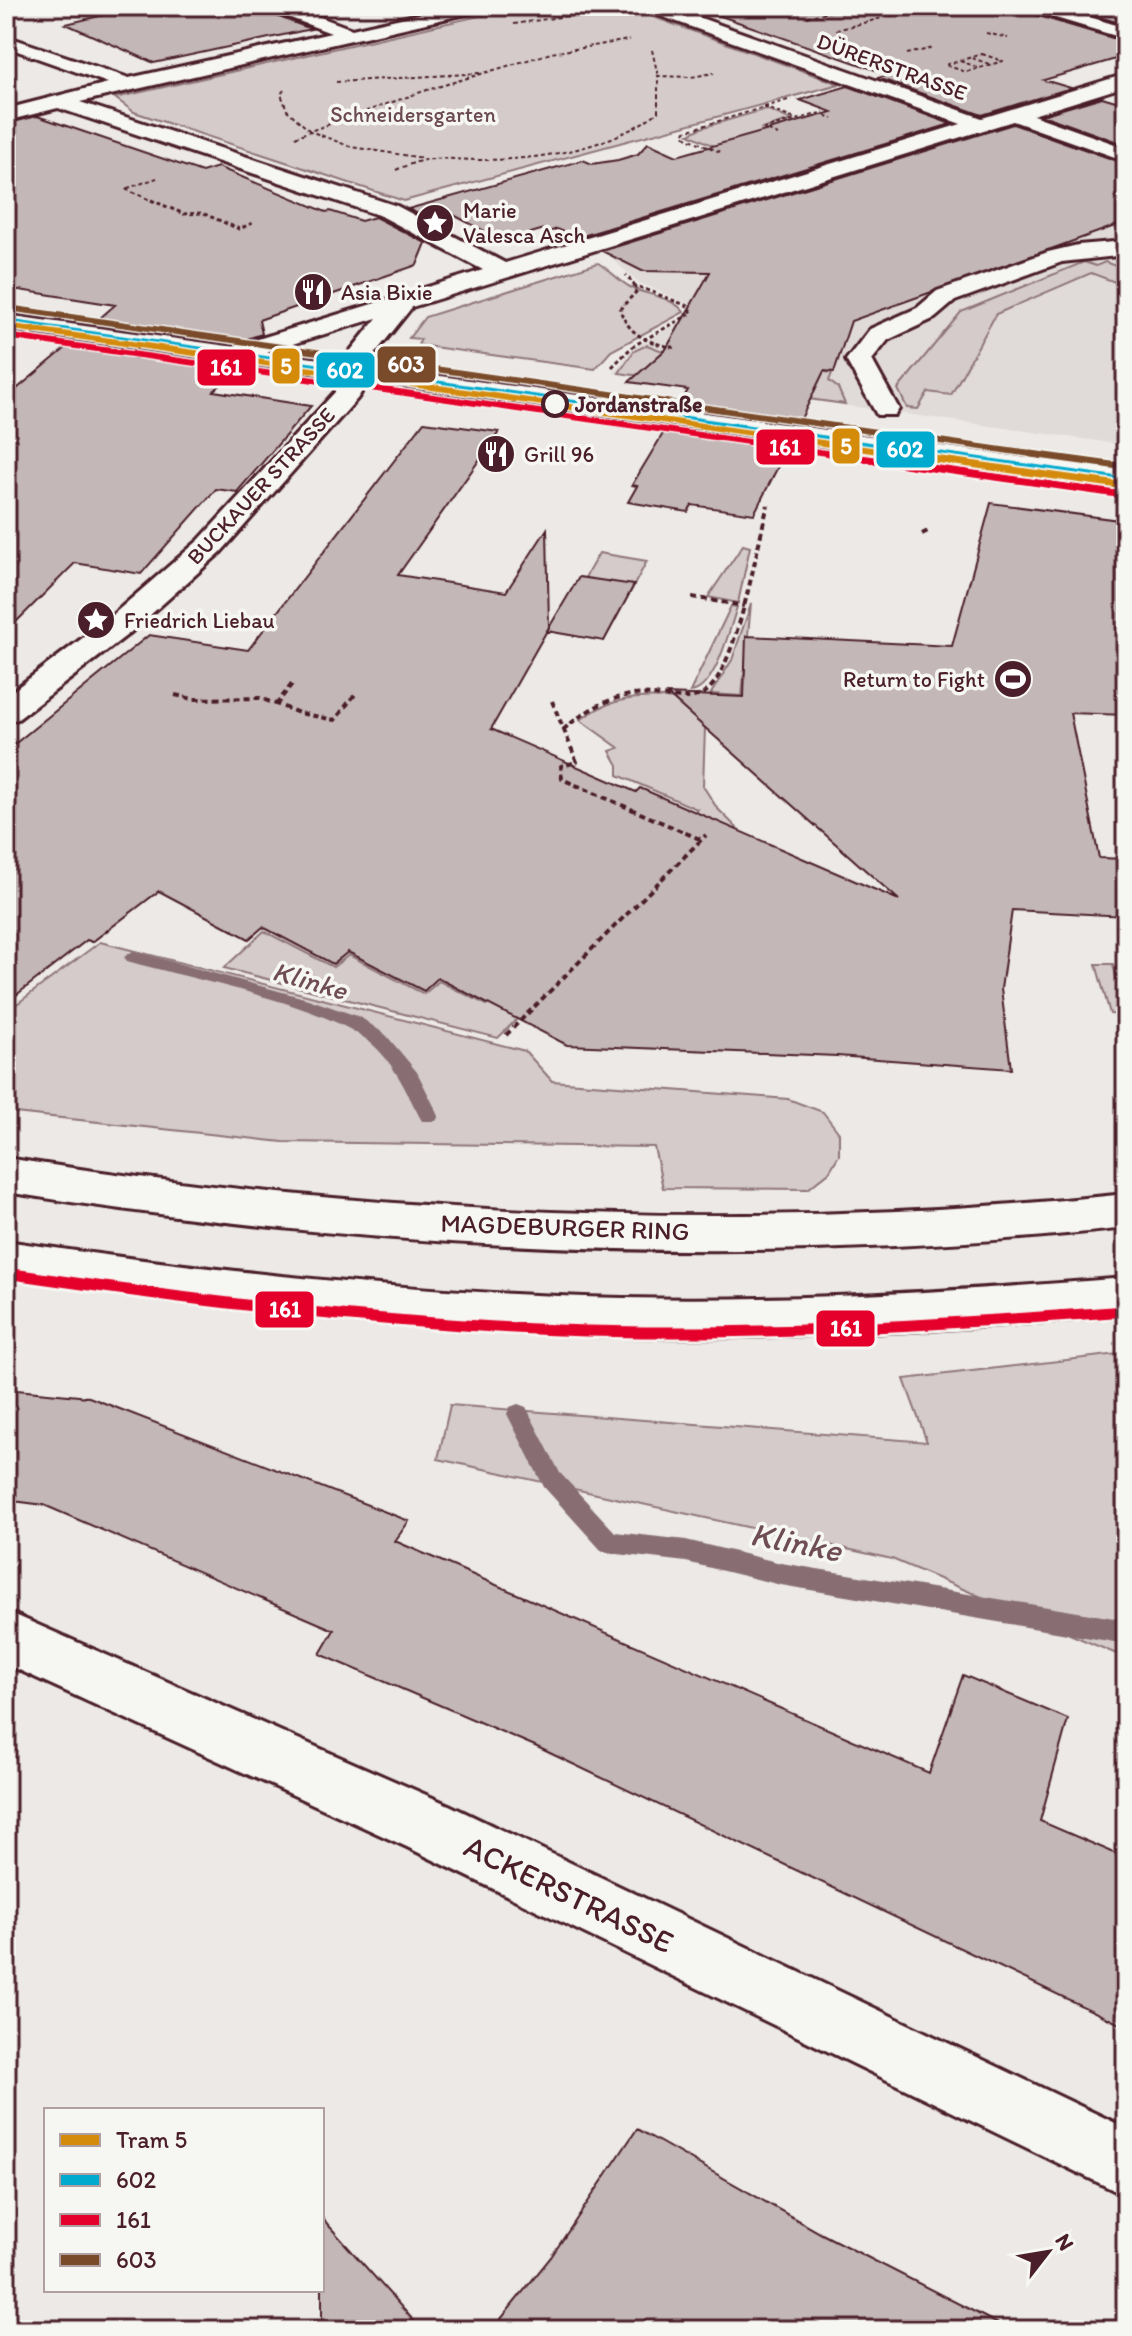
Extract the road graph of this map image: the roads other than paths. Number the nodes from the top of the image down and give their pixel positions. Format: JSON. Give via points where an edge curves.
{"nodes":[{"id":1,"x":275,"y":6,"type":"edge"},
{"id":2,"x":479,"y":6,"type":"edge"},
{"id":3,"x":650,"y":6,"type":"edge"},
{"id":4,"x":1035,"y":6,"type":"edge"},
{"id":5,"x":349,"y":34,"type":"junction"},
{"id":6,"x":1126,"y":34,"type":"edge"},
{"id":7,"x":6,"y":41,"type":"edge"},
{"id":8,"x":1126,"y":80,"type":"edge"},
{"id":9,"x":128,"y":84,"type":"junction"},
{"id":10,"x":57,"y":101,"type":"junction"},
{"id":11,"x":6,"y":115,"type":"edge"},
{"id":12,"x":1014,"y":115,"type":"junction"},
{"id":13,"x":983,"y":125,"type":"junction"},
{"id":14,"x":1126,"y":155,"type":"edge"},
{"id":15,"x":1125,"y":248,"type":"edge"},
{"id":16,"x":502,"y":271,"type":"junction"},
{"id":17,"x":405,"y":300,"type":"junction"},
{"id":18,"x":6,"y":322,"type":"edge"},
{"id":19,"x":234,"y":354,"type":"junction"},
{"id":20,"x":348,"y":370,"type":"junction"},
{"id":21,"x":886,"y":409,"type":"dead end"},
{"id":22,"x":1126,"y":481,"type":"edge"},
{"id":23,"x":6,"y":712,"type":"edge"},
{"id":24,"x":6,"y":1175,"type":"edge"},
{"id":25,"x":1126,"y":1211,"type":"edge"},
{"id":26,"x":6,"y":1259,"type":"edge"},
{"id":27,"x":1126,"y":1297,"type":"edge"},
{"id":28,"x":6,"y":1637,"type":"edge"},
{"id":29,"x":1126,"y":2163,"type":"edge"}],
"edges":[{"from":1,"to":5,"type":"main road"},
{"from":2,"to":5,"type":"main road"},
{"from":3,"to":13,"type":"main road","name":"DÜRERSTRASSE"},
{"from":4,"to":6,"type":"main road"},
{"from":5,"to":9,"type":"main road"},
{"from":7,"to":9,"type":"main road"},
{"from":8,"to":12,"type":"main road"},
{"from":9,"to":10,"type":"main road"},
{"from":10,"to":11,"type":"main road"},
{"from":10,"to":16,"type":"main road","via":[[389,211]]},
{"from":12,"to":13,"type":"main road"},
{"from":12,"to":14,"type":"main road"},
{"from":13,"to":16,"type":"main road"},
{"from":15,"to":21,"type":"main road","via":[[1066,252],[946,296],[938,308],[887,328],[868,343],[859,360]]},
{"from":16,"to":17,"type":"main road"},
{"from":17,"to":19,"type":"main road"},
{"from":17,"to":20,"type":"main road"},
{"from":18,"to":19,"type":"main road"},
{"from":19,"to":20,"type":"main road"},
{"from":20,"to":22,"type":"main road"},
{"from":20,"to":23,"type":"main road","name":"BUCKAUER STRASSE","via":[[348,393],[210,546],[120,625]]},
{"from":24,"to":25,"type":"main road","name":"MAGDEBURGER RING","via":[[223,1206],[554,1231],[877,1229]]},
{"from":26,"to":27,"type":"main road","via":[[200,1286],[482,1312],[690,1317],[896,1312]]},
{"from":28,"to":29,"type":"main road","name":"ACKERSTRASSE","via":[[428,1826]]}]}
